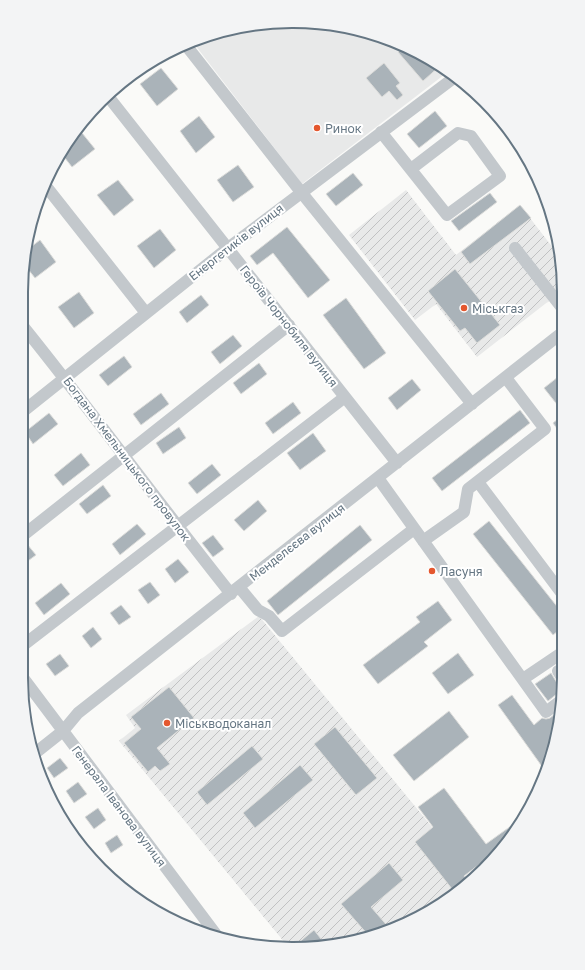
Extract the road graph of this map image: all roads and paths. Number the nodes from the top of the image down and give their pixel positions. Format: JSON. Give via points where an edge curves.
{"nodes":[{"id":1,"x":188,"y":49,"type":"edge"},
{"id":2,"x":450,"y":81,"type":"edge"},
{"id":3,"x":111,"y":100,"type":"edge"},
{"id":4,"x":381,"y":132,"type":"junction"},
{"id":5,"x":411,"y":169,"type":"junction"},
{"id":6,"x":49,"y":190,"type":"edge"},
{"id":7,"x":302,"y":192,"type":"junction"},
{"id":8,"x":228,"y":248,"type":"junction"},
{"id":9,"x":515,"y":248,"type":"dead end"},
{"id":10,"x":557,"y":301,"type":"edge"},
{"id":11,"x":146,"y":313,"type":"junction"},
{"id":12,"x":289,"y":325,"type":"junction"},
{"id":13,"x":28,"y":332,"type":"edge"},
{"id":14,"x":557,"y":337,"type":"edge"},
{"id":15,"x":65,"y":378,"type":"junction"},
{"id":16,"x":506,"y":378,"type":"junction"},
{"id":17,"x":345,"y":397,"type":"junction"},
{"id":18,"x":472,"y":404,"type":"junction"},
{"id":19,"x":28,"y":407,"type":"edge"},
{"id":20,"x":124,"y":456,"type":"junction"},
{"id":21,"x":397,"y":463,"type":"junction"},
{"id":22,"x":378,"y":478,"type":"junction"},
{"id":23,"x":478,"y":482,"type":"junction"},
{"id":24,"x":178,"y":526,"type":"junction"},
{"id":25,"x":414,"y":529,"type":"junction"},
{"id":26,"x":28,"y":531,"type":"edge"},
{"id":27,"x":423,"y":541,"type":"junction"},
{"id":28,"x":557,"y":587,"type":"edge"},
{"id":29,"x":235,"y":590,"type":"junction"},
{"id":30,"x":28,"y":642,"type":"edge"},
{"id":31,"x":557,"y":656,"type":"edge"},
{"id":32,"x":522,"y":679,"type":"junction"},
{"id":33,"x":28,"y":685,"type":"edge"},
{"id":34,"x":555,"y":705,"type":"edge"},
{"id":35,"x":63,"y":731,"type":"junction"},
{"id":36,"x":38,"y":751,"type":"edge"},
{"id":37,"x":212,"y":930,"type":"edge"}],
"edges":[{"from":1,"to":7,"type":"street"},
{"from":2,"to":4,"type":"street","name":"Енергетиків вулиця"},
{"from":3,"to":8,"type":"street","name":"Героїв Чорнобиля вулиця"},
{"from":4,"to":5,"type":"street"},
{"from":4,"to":7,"type":"street","name":"Енергетиків вулиця"},
{"from":5,"to":5,"type":"street","via":[[446,215],[500,176],[471,136],[458,133]]},
{"from":6,"to":11,"type":"street"},
{"from":7,"to":8,"type":"street","name":"Енергетиків вулиця"},
{"from":7,"to":18,"type":"street"},
{"from":8,"to":11,"type":"street","name":"Енергетиків вулиця"},
{"from":8,"to":12,"type":"street","name":"Героїв Чорнобиля вулиця"},
{"from":9,"to":10,"type":"street"},
{"from":11,"to":15,"type":"street","name":"Енергетиків вулиця"},
{"from":12,"to":17,"type":"street","name":"Героїв Чорнобиля вулиця"},
{"from":12,"to":20,"type":"street"},
{"from":13,"to":15,"type":"street","name":"Богдана Хмельницького провулок"},
{"from":14,"to":16,"type":"street","name":"Менделєєва вулиця"},
{"from":15,"to":19,"type":"street","name":"Енергетиків вулиця"},
{"from":15,"to":20,"type":"street","name":"Богдана Хмельницького провулок"},
{"from":16,"to":18,"type":"street","name":"Менделєєва вулиця"},
{"from":16,"to":23,"type":"street","via":[[545,429]]},
{"from":17,"to":21,"type":"street","name":"Героїв Чорнобиля вулиця"},
{"from":17,"to":24,"type":"street"},
{"from":18,"to":21,"type":"street","name":"Менделєєва вулиця"},
{"from":20,"to":24,"type":"street","name":"Богдана Хмельницького провулок"},
{"from":20,"to":26,"type":"street"},
{"from":21,"to":22,"type":"street","name":"Менделєєва вулиця"},
{"from":22,"to":25,"type":"street"},
{"from":22,"to":29,"type":"street","name":"Менделєєва вулиця"},
{"from":23,"to":27,"type":"street","via":[[468,489],[464,512]]},
{"from":23,"to":28,"type":"street"},
{"from":24,"to":29,"type":"street","name":"Богдана Хмельницького провулок"},
{"from":24,"to":30,"type":"street"},
{"from":25,"to":27,"type":"street"},
{"from":25,"to":29,"type":"street","name":"Богдана Хмельницького провулок","via":[[282,631],[269,616]]},
{"from":27,"to":32,"type":"street"},
{"from":29,"to":35,"type":"street","name":"Менделєєва вулиця","via":[[78,713]]},
{"from":31,"to":32,"type":"street"},
{"from":32,"to":34,"type":"street","via":[[546,712]]},
{"from":33,"to":35,"type":"street","name":"Генерала Іванова вулиця"},
{"from":35,"to":36,"type":"street","name":"Менделєєва вулиця"},
{"from":35,"to":37,"type":"street","name":"Генерала Іванова вулиця"}]}
